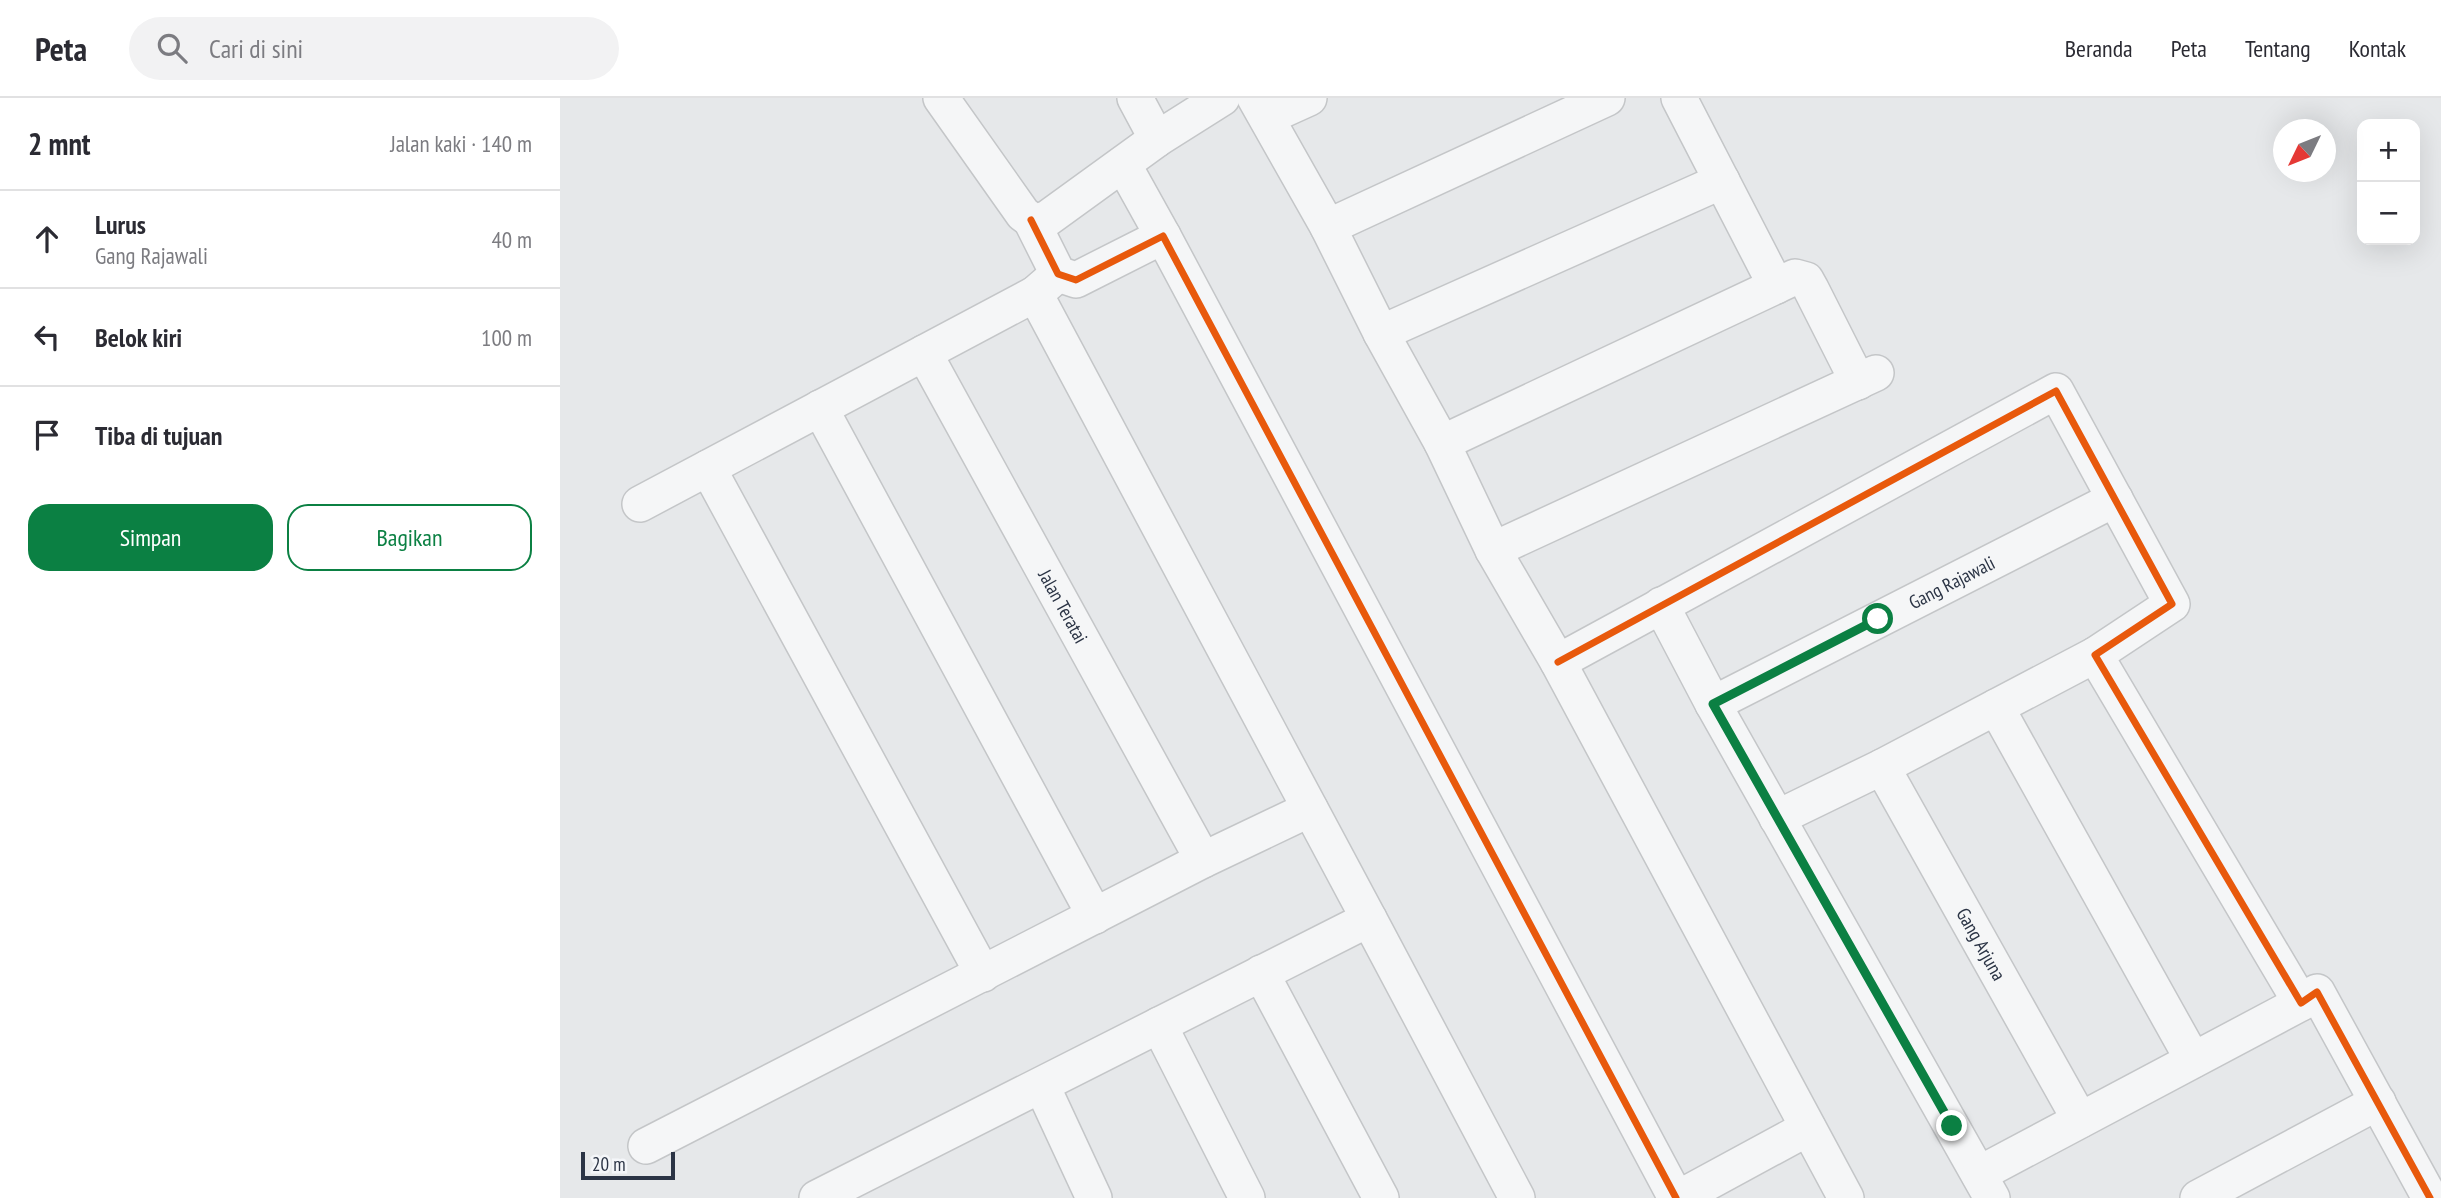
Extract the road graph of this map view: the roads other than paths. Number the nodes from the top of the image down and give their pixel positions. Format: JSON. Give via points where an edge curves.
{"nodes":[{"id":1,"x":941,"y":98,"type":"edge"},
{"id":2,"x":1135,"y":98,"type":"edge"},
{"id":3,"x":1222,"y":98,"type":"edge"},
{"id":4,"x":1310,"y":98,"type":"edge"},
{"id":5,"x":1607,"y":98,"type":"edge"},
{"id":6,"x":1679,"y":98,"type":"edge"},
{"id":7,"x":1261,"y":107,"type":"edge"},
{"id":8,"x":1157,"y":139,"type":"junction"},
{"id":9,"x":1123,"y":164,"type":"junction"},
{"id":10,"x":1722,"y":181,"type":"junction"},
{"id":11,"x":1031,"y":220,"type":"junction"},
{"id":12,"x":1328,"y":227,"type":"junction"},
{"id":13,"x":1163,"y":236,"type":"junction"},
{"id":14,"x":1047,"y":284,"type":"junction"},
{"id":15,"x":1776,"y":286,"type":"junction"},
{"id":16,"x":1381,"y":332,"type":"junction"},
{"id":17,"x":924,"y":353,"type":"junction"},
{"id":18,"x":820,"y":408,"type":"junction"},
{"id":19,"x":1442,"y":443,"type":"junction"},
{"id":20,"x":708,"y":468,"type":"junction"},
{"id":21,"x":2115,"y":499,"type":"junction"},
{"id":22,"x":640,"y":504,"type":"dead end"},
{"id":23,"x":1493,"y":550,"type":"junction"},
{"id":24,"x":1661,"y":605,"type":"junction"},
{"id":25,"x":2095,"y":655,"type":"junction"},
{"id":26,"x":1558,"y":662,"type":"junction"},
{"id":27,"x":1713,"y":704,"type":"junction"},
{"id":28,"x":1996,"y":707,"type":"junction"},
{"id":29,"x":1882,"y":767,"type":"junction"},
{"id":30,"x":1310,"y":809,"type":"junction"},
{"id":31,"x":1777,"y":818,"type":"junction"},
{"id":32,"x":1203,"y":860,"type":"junction"},
{"id":33,"x":1095,"y":916,"type":"junction"},
{"id":34,"x":1368,"y":919,"type":"junction"},
{"id":35,"x":1261,"y":973,"type":"junction"},
{"id":36,"x":983,"y":974,"type":"junction"},
{"id":37,"x":2301,"y":1003,"type":"junction"},
{"id":38,"x":1160,"y":1025,"type":"junction"},
{"id":39,"x":2193,"y":1060,"type":"junction"},
{"id":40,"x":1042,"y":1086,"type":"junction"},
{"id":41,"x":2378,"y":1102,"type":"junction"},
{"id":42,"x":2080,"y":1120,"type":"junction"},
{"id":43,"x":1808,"y":1128,"type":"junction"},
{"id":44,"x":646,"y":1146,"type":"dead end"},
{"id":45,"x":1985,"y":1186,"type":"edge"},
{"id":46,"x":1086,"y":1195,"type":"edge"},
{"id":47,"x":817,"y":1198,"type":"edge"},
{"id":48,"x":1247,"y":1198,"type":"edge"},
{"id":49,"x":1381,"y":1198,"type":"edge"},
{"id":50,"x":1517,"y":1198,"type":"edge"},
{"id":51,"x":1677,"y":1198,"type":"edge"},
{"id":52,"x":1846,"y":1198,"type":"edge"},
{"id":53,"x":2198,"y":1198,"type":"edge"},
{"id":54,"x":2430,"y":1198,"type":"edge"}],
"edges":[{"from":1,"to":11,"type":"street"},
{"from":2,"to":8,"type":"street"},
{"from":3,"to":8,"type":"street"},
{"from":4,"to":7,"type":"street"},
{"from":5,"to":12,"type":"street"},
{"from":6,"to":10,"type":"street"},
{"from":7,"to":12,"type":"street"},
{"from":8,"to":9,"type":"street"},
{"from":9,"to":11,"type":"street","via":[[1048,218]]},
{"from":9,"to":13,"type":"street"},
{"from":10,"to":15,"type":"street"},
{"from":10,"to":16,"type":"street"},
{"from":11,"to":14,"type":"street"},
{"from":12,"to":16,"type":"street"},
{"from":13,"to":14,"type":"street","via":[[1076,280]]},
{"from":13,"to":51,"type":"street"},
{"from":14,"to":17,"type":"street"},
{"from":14,"to":30,"type":"street"},
{"from":15,"to":19,"type":"street"},
{"from":15,"to":23,"type":"street","via":[[1795,277],[1806,280],[1867,378]]},
{"from":16,"to":19,"type":"street"},
{"from":17,"to":18,"type":"street"},
{"from":17,"to":32,"type":"street","name":"Jalan Teratai"},
{"from":18,"to":20,"type":"street"},
{"from":18,"to":33,"type":"street"},
{"from":19,"to":23,"type":"street"},
{"from":20,"to":22,"type":"street"},
{"from":20,"to":36,"type":"street"},
{"from":21,"to":24,"type":"street","via":[[2056,391]]},
{"from":21,"to":25,"type":"street","via":[[2172,604]]},
{"from":21,"to":27,"type":"street","name":"Gang Rajawali"},
{"from":23,"to":26,"type":"street"},
{"from":24,"to":26,"type":"street"},
{"from":24,"to":27,"type":"street"},
{"from":25,"to":28,"type":"street"},
{"from":25,"to":37,"type":"street"},
{"from":26,"to":43,"type":"street"},
{"from":27,"to":31,"type":"street"},
{"from":28,"to":29,"type":"street"},
{"from":28,"to":39,"type":"street"},
{"from":29,"to":31,"type":"street"},
{"from":29,"to":42,"type":"street","name":"Gang Arjuna"},
{"from":30,"to":32,"type":"street"},
{"from":30,"to":34,"type":"street"},
{"from":31,"to":45,"type":"street"},
{"from":32,"to":33,"type":"street"},
{"from":33,"to":36,"type":"street"},
{"from":34,"to":35,"type":"street"},
{"from":34,"to":50,"type":"street"},
{"from":35,"to":38,"type":"street"},
{"from":35,"to":49,"type":"street"},
{"from":36,"to":44,"type":"street"},
{"from":37,"to":39,"type":"street"},
{"from":37,"to":41,"type":"street","via":[[2317,992]]},
{"from":38,"to":40,"type":"street"},
{"from":38,"to":48,"type":"street"},
{"from":39,"to":42,"type":"street"},
{"from":40,"to":46,"type":"street"},
{"from":40,"to":47,"type":"street"},
{"from":41,"to":53,"type":"street"},
{"from":41,"to":54,"type":"street"},
{"from":42,"to":45,"type":"street"},
{"from":43,"to":51,"type":"street"},
{"from":43,"to":52,"type":"street"}]}
